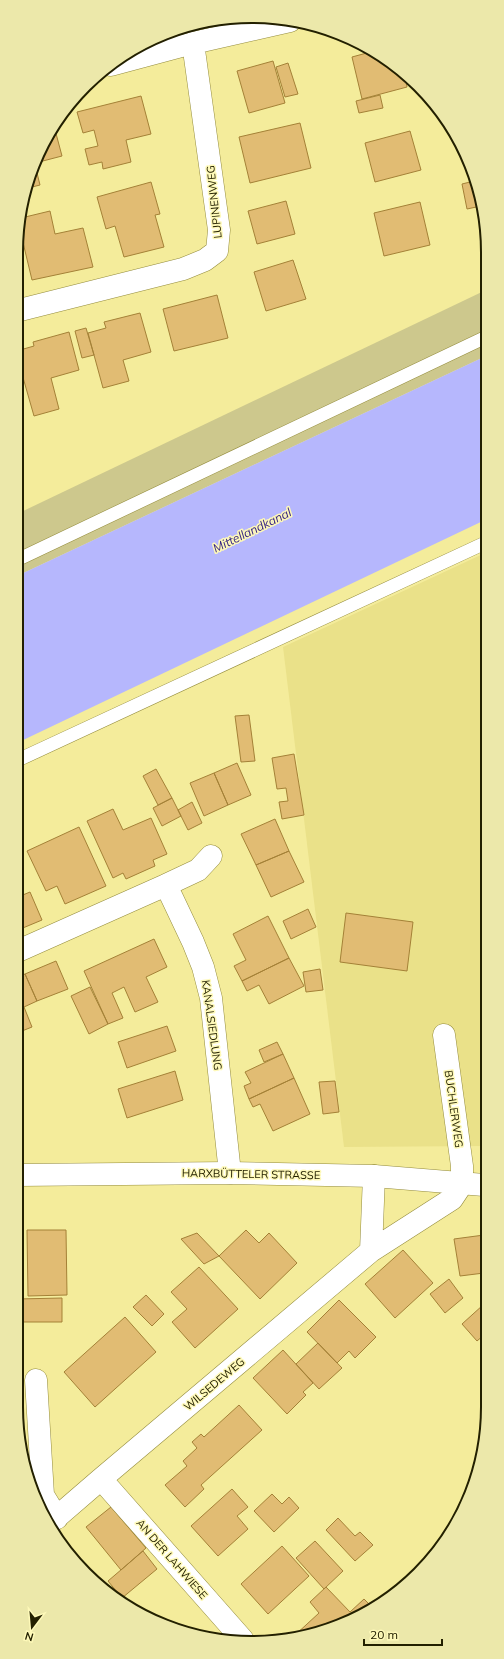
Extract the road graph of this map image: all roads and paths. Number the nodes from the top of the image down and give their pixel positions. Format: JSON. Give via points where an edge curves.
{"nodes":[{"id":1,"x":276,"y":24,"type":"edge"},
{"id":2,"x":193,"y":43,"type":"junction"},
{"id":3,"x":125,"y":62,"type":"edge"},
{"id":4,"x":23,"y":309,"type":"edge"},
{"id":5,"x":481,"y":339,"type":"edge"},
{"id":6,"x":481,"y":545,"type":"edge"},
{"id":7,"x":23,"y":557,"type":"edge"},
{"id":8,"x":23,"y":758,"type":"edge"},
{"id":9,"x":211,"y":856,"type":"dead end"},
{"id":10,"x":166,"y":885,"type":"junction"},
{"id":11,"x":23,"y":949,"type":"edge"},
{"id":12,"x":444,"y":1035,"type":"dead end"},
{"id":13,"x":230,"y":1173,"type":"junction"},
{"id":14,"x":23,"y":1175,"type":"edge"},
{"id":15,"x":374,"y":1176,"type":"junction"},
{"id":16,"x":462,"y":1184,"type":"junction"},
{"id":17,"x":481,"y":1185,"type":"edge"},
{"id":18,"x":371,"y":1251,"type":"junction"},
{"id":19,"x":36,"y":1380,"type":"dead end"},
{"id":20,"x":101,"y":1478,"type":"junction"},
{"id":21,"x":54,"y":1521,"type":"edge"},
{"id":22,"x":240,"y":1636,"type":"edge"}],
"edges":[{"from":1,"to":2,"type":"street"},
{"from":2,"to":3,"type":"street"},
{"from":2,"to":4,"type":"street","name":"LUPINENWEG","via":[[219,230],[217,251],[205,260],[183,269]]},
{"from":5,"to":7,"type":"lane"},
{"from":6,"to":8,"type":"lane"},
{"from":9,"to":10,"type":"street","via":[[198,870]]},
{"from":10,"to":11,"type":"street"},
{"from":10,"to":13,"type":"street","name":"KANALSIEDLUNG","via":[[203,967],[211,998]]},
{"from":12,"to":16,"type":"street","name":"BUCHLERWEG","via":[[462,1166]]},
{"from":13,"to":14,"type":"street","name":"HARXBÜTTELER STRASSE"},
{"from":13,"to":15,"type":"street","name":"HARXBÜTTELER STRASSE"},
{"from":15,"to":16,"type":"street","name":"HARXBÜTTELER STRASSE"},
{"from":15,"to":18,"type":"street"},
{"from":16,"to":17,"type":"street","name":"HARXBÜTTELER STRASSE"},
{"from":16,"to":18,"type":"street","name":"WILSEDEWEG","via":[[452,1199]]},
{"from":18,"to":20,"type":"street","name":"WILSEDEWEG"},
{"from":19,"to":21,"type":"street","name":"WILSEDEWEG","via":[[43,1495]]},
{"from":20,"to":21,"type":"street","name":"WILSEDEWEG"},
{"from":20,"to":22,"type":"street","name":"AN DER LAHWIESE"}]}
